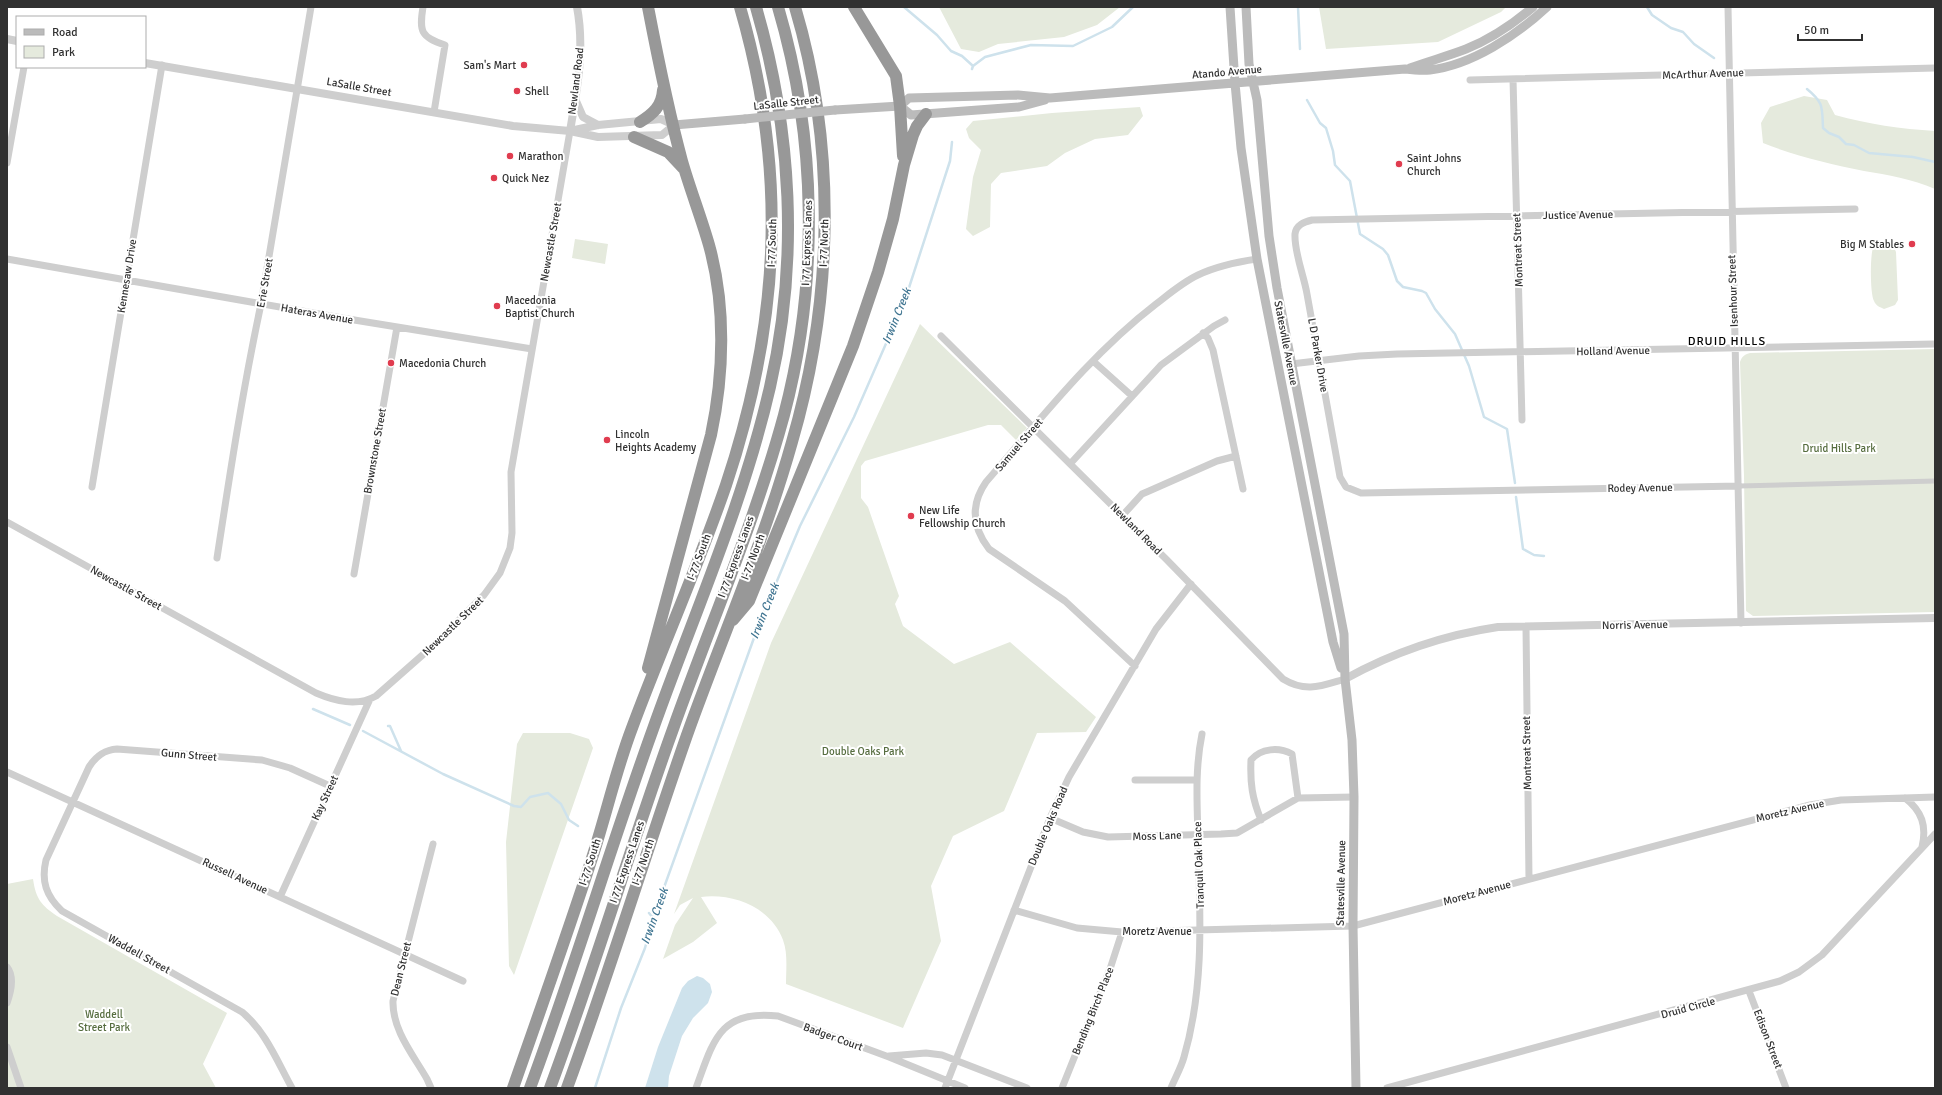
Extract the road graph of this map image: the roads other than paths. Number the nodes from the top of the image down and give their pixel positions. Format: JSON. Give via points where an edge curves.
{"nodes":[{"id":1,"x":311,"y":7,"type":"edge"},
{"id":2,"x":423,"y":7,"type":"edge"},
{"id":3,"x":577,"y":7,"type":"edge"},
{"id":4,"x":648,"y":7,"type":"edge"},
{"id":5,"x":740,"y":7,"type":"edge"},
{"id":6,"x":756,"y":7,"type":"edge"},
{"id":7,"x":778,"y":7,"type":"edge"},
{"id":8,"x":795,"y":7,"type":"edge"},
{"id":9,"x":854,"y":7,"type":"edge"},
{"id":10,"x":1230,"y":7,"type":"edge"},
{"id":11,"x":1246,"y":7,"type":"edge"},
{"id":12,"x":1533,"y":7,"type":"edge"},
{"id":13,"x":1547,"y":7,"type":"edge"},
{"id":14,"x":1728,"y":7,"type":"edge"},
{"id":15,"x":146,"y":63,"type":"edge"},
{"id":16,"x":162,"y":66,"type":"junction"},
{"id":17,"x":24,"y":68,"type":"edge"},
{"id":18,"x":1935,"y":68,"type":"edge"},
{"id":19,"x":1405,"y":70,"type":"junction"},
{"id":20,"x":1730,"y":73,"type":"junction"},
{"id":21,"x":1513,"y":79,"type":"junction"},
{"id":22,"x":1470,"y":80,"type":"dead end"},
{"id":23,"x":1253,"y":82,"type":"junction"},
{"id":24,"x":1235,"y":83,"type":"junction"},
{"id":25,"x":298,"y":89,"type":"junction"},
{"id":26,"x":664,"y":90,"type":"junction"},
{"id":27,"x":575,"y":98,"type":"junction"},
{"id":28,"x":1050,"y":98,"type":"junction"},
{"id":29,"x":900,"y":106,"type":"junction"},
{"id":30,"x":434,"y":112,"type":"junction"},
{"id":31,"x":926,"y":114,"type":"junction"},
{"id":32,"x":640,"y":122,"type":"junction"},
{"id":33,"x":598,"y":125,"type":"junction"},
{"id":34,"x":674,"y":125,"type":"junction"},
{"id":35,"x":570,"y":131,"type":"junction"},
{"id":36,"x":634,"y":137,"type":"junction"},
{"id":37,"x":7,"y":163,"type":"edge"},
{"id":38,"x":904,"y":165,"type":"junction"},
{"id":39,"x":684,"y":170,"type":"junction"},
{"id":40,"x":1855,"y":209,"type":"dead end"},
{"id":41,"x":1733,"y":211,"type":"junction"},
{"id":42,"x":1517,"y":216,"type":"junction"},
{"id":43,"x":1301,"y":223,"type":"joint"},
{"id":44,"x":7,"y":259,"type":"edge"},
{"id":45,"x":1257,"y":259,"type":"junction"},
{"id":46,"x":127,"y":280,"type":"junction"},
{"id":47,"x":261,"y":304,"type":"junction"},
{"id":48,"x":1225,"y":320,"type":"dead end"},
{"id":49,"x":396,"y":328,"type":"junction"},
{"id":50,"x":1203,"y":333,"type":"junction"},
{"id":51,"x":941,"y":336,"type":"dead end"},
{"id":52,"x":1935,"y":344,"type":"edge"},
{"id":53,"x":1735,"y":348,"type":"junction"},
{"id":54,"x":532,"y":349,"type":"junction"},
{"id":55,"x":1520,"y":353,"type":"junction"},
{"id":56,"x":1318,"y":360,"type":"junction"},
{"id":57,"x":1093,"y":361,"type":"junction"},
{"id":58,"x":1291,"y":364,"type":"junction"},
{"id":59,"x":1132,"y":396,"type":"junction"},
{"id":60,"x":1522,"y":420,"type":"dead end"},
{"id":61,"x":1033,"y":428,"type":"junction"},
{"id":62,"x":1236,"y":456,"type":"junction"},
{"id":63,"x":1070,"y":464,"type":"junction"},
{"id":64,"x":1935,"y":481,"type":"edge"},
{"id":65,"x":1739,"y":486,"type":"junction"},
{"id":66,"x":92,"y":487,"type":"dead end"},
{"id":67,"x":1346,"y":487,"type":"joint"},
{"id":68,"x":1243,"y":489,"type":"dead end"},
{"id":69,"x":1122,"y":516,"type":"junction"},
{"id":70,"x":7,"y":522,"type":"edge"},
{"id":71,"x":217,"y":558,"type":"dead end"},
{"id":72,"x":354,"y":574,"type":"dead end"},
{"id":73,"x":1191,"y":584,"type":"junction"},
{"id":74,"x":1935,"y":618,"type":"edge"},
{"id":75,"x":1741,"y":623,"type":"junction"},
{"id":76,"x":726,"y":627,"type":"junction"},
{"id":77,"x":1526,"y":627,"type":"junction"},
{"id":78,"x":1135,"y":666,"type":"junction"},
{"id":79,"x":1345,"y":679,"type":"junction"},
{"id":80,"x":370,"y":699,"type":"junction"},
{"id":81,"x":631,"y":730,"type":"junction"},
{"id":82,"x":1202,"y":734,"type":"dead end"},
{"id":83,"x":7,"y":772,"type":"edge"},
{"id":84,"x":1135,"y":780,"type":"dead end"},
{"id":85,"x":1197,"y":780,"type":"junction"},
{"id":86,"x":330,"y":786,"type":"junction"},
{"id":87,"x":1298,"y":798,"type":"junction"},
{"id":88,"x":1354,"y":798,"type":"junction"},
{"id":89,"x":1905,"y":798,"type":"junction"},
{"id":90,"x":1935,"y":798,"type":"edge"},
{"id":91,"x":72,"y":802,"type":"junction"},
{"id":92,"x":1050,"y":818,"type":"junction"},
{"id":93,"x":1261,"y":820,"type":"junction"},
{"id":94,"x":1935,"y":834,"type":"edge"},
{"id":95,"x":1198,"y":835,"type":"junction"},
{"id":96,"x":433,"y":844,"type":"dead end"},
{"id":97,"x":1921,"y":849,"type":"junction"},
{"id":98,"x":1529,"y":879,"type":"junction"},
{"id":99,"x":280,"y":897,"type":"junction"},
{"id":100,"x":1014,"y":910,"type":"junction"},
{"id":101,"x":1352,"y":926,"type":"junction"},
{"id":102,"x":1201,"y":931,"type":"junction"},
{"id":103,"x":1122,"y":932,"type":"junction"},
{"id":104,"x":405,"y":954,"type":"junction"},
{"id":105,"x":7,"y":967,"type":"edge"},
{"id":106,"x":463,"y":981,"type":"dead end"},
{"id":107,"x":1749,"y":991,"type":"junction"},
{"id":108,"x":7,"y":1003,"type":"edge"},
{"id":109,"x":7,"y":1047,"type":"edge"},
{"id":110,"x":889,"y":1057,"type":"junction"},
{"id":111,"x":956,"y":1060,"type":"junction"},
{"id":112,"x":947,"y":1085,"type":"edge"},
{"id":113,"x":21,"y":1088,"type":"edge"},
{"id":114,"x":292,"y":1088,"type":"edge"},
{"id":115,"x":431,"y":1088,"type":"edge"},
{"id":116,"x":513,"y":1088,"type":"edge"},
{"id":117,"x":530,"y":1088,"type":"edge"},
{"id":118,"x":550,"y":1088,"type":"edge"},
{"id":119,"x":567,"y":1088,"type":"edge"},
{"id":120,"x":696,"y":1088,"type":"edge"},
{"id":121,"x":965,"y":1088,"type":"edge"},
{"id":122,"x":1027,"y":1088,"type":"edge"},
{"id":123,"x":1062,"y":1088,"type":"edge"},
{"id":124,"x":1171,"y":1088,"type":"edge"},
{"id":125,"x":1356,"y":1088,"type":"edge"},
{"id":126,"x":1387,"y":1088,"type":"edge"},
{"id":127,"x":1786,"y":1088,"type":"edge"}],
"edges":[{"from":1,"to":25,"type":"street","name":"Erie Street"},
{"from":2,"to":30,"type":"street","via":[[420,24],[424,34],[446,45]]},
{"from":3,"to":27,"type":"street","name":"Newland Road","via":[[581,47]]},
{"from":4,"to":26,"type":"highway"},
{"from":5,"to":81,"type":"highway","name":"I-77 South","via":[[761,94],[771,175],[772,247],[764,337],[750,405],[726,485]]},
{"from":6,"to":117,"type":"highway","name":"I 77 Express Lanes","via":[[769,55],[780,115],[788,196],[785,294],[772,378],[741,490],[633,786]]},
{"from":7,"to":118,"type":"highway","name":"I 77 Express Lanes","via":[[797,88],[808,180],[807,272],[795,366],[780,427],[758,496],[651,792]]},
{"from":8,"to":76,"type":"highway","name":"I-77 North","via":[[813,85],[822,155],[825,225],[821,298],[810,369],[792,444],[763,532]]},
{"from":9,"to":29,"type":"highway","via":[[894,71],[898,82]]},
{"from":10,"to":24,"type":"main road","name":"Statesville Avenue"},
{"from":11,"to":23,"type":"main road","name":"Statesville Avenue","via":[[1249,64]]},
{"from":12,"to":19,"type":"main road","name":"Atando Avenue","via":[[1510,25],[1475,45]]},
{"from":13,"to":19,"type":"main road","name":"Atando Avenue","via":[[1515,33],[1479,54],[1429,70]]},
{"from":14,"to":20,"type":"street","name":"Isenhour Street"},
{"from":15,"to":16,"type":"street","name":"LaSalle Street"},
{"from":16,"to":25,"type":"street","name":"LaSalle Street"},
{"from":16,"to":46,"type":"street","name":"Kennesaw Drive"},
{"from":17,"to":37,"type":"street"},
{"from":18,"to":20,"type":"street","name":"McArthur Avenue"},
{"from":19,"to":23,"type":"main road","name":"Atando Avenue"},
{"from":20,"to":21,"type":"street","name":"McArthur Avenue"},
{"from":20,"to":41,"type":"street","name":"Isenhour Street"},
{"from":21,"to":22,"type":"street","name":"McArthur Avenue"},
{"from":21,"to":42,"type":"street","name":"Montreat Street"},
{"from":23,"to":24,"type":"main road","name":"Atando Avenue"},
{"from":23,"to":58,"type":"main road","name":"Statesville Avenue","via":[[1257,100],[1269,236]]},
{"from":24,"to":28,"type":"main road","name":"Atando Avenue"},
{"from":24,"to":45,"type":"main road","name":"Statesville Avenue","via":[[1241,148]]},
{"from":25,"to":30,"type":"street","name":"LaSalle Street"},
{"from":25,"to":47,"type":"street","name":"Erie Street"},
{"from":26,"to":32,"type":"highway","via":[[659,107]]},
{"from":26,"to":34,"type":"highway"},
{"from":27,"to":33,"type":"street","via":[[582,116]]},
{"from":27,"to":35,"type":"street","name":"Newland Road"},
{"from":28,"to":29,"type":"main road","name":"Atando Avenue","via":[[909,98]]},
{"from":28,"to":31,"type":"main road","name":"Atando Avenue","via":[[1019,107]]},
{"from":29,"to":31,"type":"main road","name":"Atando Avenue","via":[[911,115]]},
{"from":29,"to":34,"type":"main road","name":"LaSalle Street","bridge":true},
{"from":29,"to":38,"type":"highway"},
{"from":30,"to":35,"type":"street","name":"LaSalle Street","via":[[513,126]]},
{"from":31,"to":38,"type":"highway","via":[[915,130]]},
{"from":32,"to":33,"type":"street","name":"LaSalle Street"},
{"from":32,"to":34,"type":"street","name":"LaSalle Street","via":[[661,119]]},
{"from":33,"to":35,"type":"street","name":"LaSalle Street"},
{"from":34,"to":36,"type":"street","name":"LaSalle Street","via":[[662,135]]},
{"from":34,"to":39,"type":"highway"},
{"from":35,"to":36,"type":"street","name":"LaSalle Street","via":[[598,137]]},
{"from":35,"to":54,"type":"street","name":"Newcastle Street"},
{"from":36,"to":39,"type":"highway","via":[[668,152]]},
{"from":38,"to":76,"type":"highway","via":[[887,242],[853,346],[749,601]]},
{"from":39,"to":81,"type":"highway","via":[[709,246],[718,290],[721,351],[718,398],[711,435]]},
{"from":40,"to":41,"type":"street","name":"Justice Avenue"},
{"from":41,"to":42,"type":"street","name":"Justice Avenue"},
{"from":41,"to":53,"type":"street","name":"Isenhour Street"},
{"from":42,"to":43,"type":"street","name":"Justice Avenue","via":[[1312,220]]},
{"from":42,"to":55,"type":"street","name":"Montreat Street"},
{"from":43,"to":56,"type":"street","name":"L D Parker Drive","via":[[1295,233]]},
{"from":44,"to":46,"type":"street","name":"Hateras Avenue"},
{"from":45,"to":57,"type":"street","name":"Samuel Street","via":[[1231,262],[1197,275],[1182,284],[1116,336]]},
{"from":45,"to":79,"type":"main road","name":"Statesville Avenue","via":[[1333,642]]},
{"from":46,"to":47,"type":"street","name":"Hateras Avenue"},
{"from":46,"to":66,"type":"street","name":"Kennesaw Drive"},
{"from":47,"to":49,"type":"street","name":"Hateras Avenue"},
{"from":47,"to":71,"type":"street","name":"Erie Street","via":[[232,457]]},
{"from":48,"to":50,"type":"street"},
{"from":49,"to":54,"type":"street","name":"Hateras Avenue"},
{"from":49,"to":72,"type":"street","name":"Brownstone Street"},
{"from":50,"to":59,"type":"street","via":[[1161,365]]},
{"from":50,"to":62,"type":"street","via":[[1213,350]]},
{"from":51,"to":61,"type":"street","name":"Newland Road"},
{"from":52,"to":53,"type":"street","name":"Holland Avenue"},
{"from":53,"to":55,"type":"street","name":"Holland Avenue"},
{"from":53,"to":65,"type":"street","name":"Isenhour Street"},
{"from":54,"to":80,"type":"street","name":"Newcastle Street","via":[[511,472],[510,548],[500,573],[484,595],[435,644],[387,688]]},
{"from":55,"to":56,"type":"street","name":"Holland Avenue","via":[[1397,354]]},
{"from":55,"to":60,"type":"street","name":"Montreat Street"},
{"from":56,"to":58,"type":"street","name":"Holland Avenue"},
{"from":56,"to":67,"type":"street","name":"L D Parker Drive","via":[[1340,477]]},
{"from":57,"to":59,"type":"street"},
{"from":57,"to":61,"type":"street","name":"Samuel Street"},
{"from":58,"to":79,"type":"main road","name":"Statesville Avenue","via":[[1344,634]]},
{"from":59,"to":63,"type":"street"},
{"from":61,"to":63,"type":"street","name":"Newland Road"},
{"from":61,"to":78,"type":"street","name":"Samuel Street","via":[[980,492],[974,512],[977,529],[989,549],[1065,601]]},
{"from":62,"to":68,"type":"street"},
{"from":62,"to":69,"type":"street","via":[[1217,461],[1149,490]]},
{"from":63,"to":69,"type":"street","name":"Newland Road"},
{"from":64,"to":65,"type":"street","name":"Rodey Avenue"},
{"from":65,"to":67,"type":"street","name":"Rodey Avenue","via":[[1361,493]]},
{"from":65,"to":75,"type":"street","name":"Isenhour Street"},
{"from":69,"to":73,"type":"street","name":"Newland Road"},
{"from":70,"to":80,"type":"street","name":"Newcastle Street","via":[[316,693],[345,702]]},
{"from":73,"to":78,"type":"street","name":"Double Oaks Road","via":[[1162,620]]},
{"from":73,"to":79,"type":"street","name":"Newland Road","via":[[1283,679],[1295,686],[1307,688]]},
{"from":74,"to":75,"type":"street","name":"Norris Avenue"},
{"from":75,"to":77,"type":"street","name":"Norris Avenue"},
{"from":76,"to":119,"type":"highway","name":"I-77 North"},
{"from":77,"to":79,"type":"street","name":"Norris Avenue","via":[[1498,627],[1446,638],[1370,665]]},
{"from":77,"to":98,"type":"street","name":"Montreat Street"},
{"from":78,"to":92,"type":"street","name":"Double Oaks Road","via":[[1069,778]]},
{"from":79,"to":88,"type":"main road","name":"Statesville Avenue","via":[[1352,740]]},
{"from":80,"to":86,"type":"street","name":"Kay Street"},
{"from":81,"to":116,"type":"highway","name":"I-77 South","via":[[563,945]]},
{"from":82,"to":85,"type":"street","name":"Tranquil Oak Place","via":[[1198,752]]},
{"from":83,"to":91,"type":"street","name":"Russell Avenue"},
{"from":84,"to":85,"type":"street"},
{"from":85,"to":95,"type":"street","name":"Tranquil Oak Place"},
{"from":86,"to":91,"type":"street","name":"Gunn Street","via":[[290,768],[262,760],[117,749],[107,751],[95,759]]},
{"from":86,"to":99,"type":"street","name":"Kay Street"},
{"from":87,"to":88,"type":"street"},
{"from":87,"to":93,"type":"street","name":"Moss Lane"},
{"from":87,"to":93,"type":"street","via":[[1292,754],[1278,749],[1259,753],[1252,760],[1251,778],[1253,801]]},
{"from":88,"to":101,"type":"main road","name":"Statesville Avenue"},
{"from":89,"to":90,"type":"street","name":"Moretz Avenue"},
{"from":89,"to":97,"type":"street","via":[[1914,805],[1923,820],[1925,830]]},
{"from":89,"to":98,"type":"street","name":"Moretz Avenue","via":[[1841,800],[1810,805]]},
{"from":91,"to":99,"type":"street","name":"Russell Avenue"},
{"from":91,"to":114,"type":"street","name":"Waddell Street","via":[[43,871],[45,887],[53,902],[62,910],[242,1012],[257,1026]]},
{"from":92,"to":95,"type":"street","name":"Moss Lane","via":[[1083,832],[1108,837]]},
{"from":92,"to":100,"type":"street","name":"Double Oaks Road"},
{"from":93,"to":95,"type":"street","name":"Moss Lane","via":[[1237,833]]},
{"from":94,"to":97,"type":"street","name":"Druid Circle"},
{"from":95,"to":102,"type":"street","name":"Tranquil Oak Place"},
{"from":96,"to":104,"type":"street","name":"Dean Street"},
{"from":97,"to":107,"type":"street","name":"Druid Circle","via":[[1818,958],[1780,982]]},
{"from":98,"to":101,"type":"street","name":"Moretz Avenue"},
{"from":99,"to":104,"type":"street","name":"Russell Avenue"},
{"from":100,"to":103,"type":"street","name":"Moretz Avenue","via":[[1077,928]]},
{"from":100,"to":111,"type":"street","name":"Double Oaks Road"},
{"from":101,"to":102,"type":"street","name":"Moretz Avenue"},
{"from":101,"to":125,"type":"main road","name":"Statesville Avenue"},
{"from":102,"to":103,"type":"street","name":"Moretz Avenue"},
{"from":102,"to":124,"type":"street","name":"Tranquil Oak Place","via":[[1198,985],[1192,1021],[1183,1059]]},
{"from":103,"to":123,"type":"street","name":"Bending Birch Place"},
{"from":104,"to":106,"type":"street","name":"Russell Avenue"},
{"from":104,"to":115,"type":"street","name":"Dean Street","via":[[393,1001],[394,1021]]},
{"from":105,"to":108,"type":"street","via":[[11,971],[12,981]]},
{"from":107,"to":126,"type":"street","name":"Druid Circle"},
{"from":107,"to":127,"type":"street","name":"Edison Street"},
{"from":109,"to":113,"type":"street"},
{"from":110,"to":111,"type":"street","name":"Badger Court","via":[[926,1053]]},
{"from":110,"to":112,"type":"street","name":"Badger Court"},
{"from":110,"to":120,"type":"street","name":"Badger Court","via":[[778,1016],[758,1014],[726,1026],[713,1042]]},
{"from":111,"to":112,"type":"street","name":"Double Oaks Road"},
{"from":111,"to":122,"type":"street","name":"Badger Court"},
{"from":112,"to":121,"type":"street","name":"Badger Court"}]}
